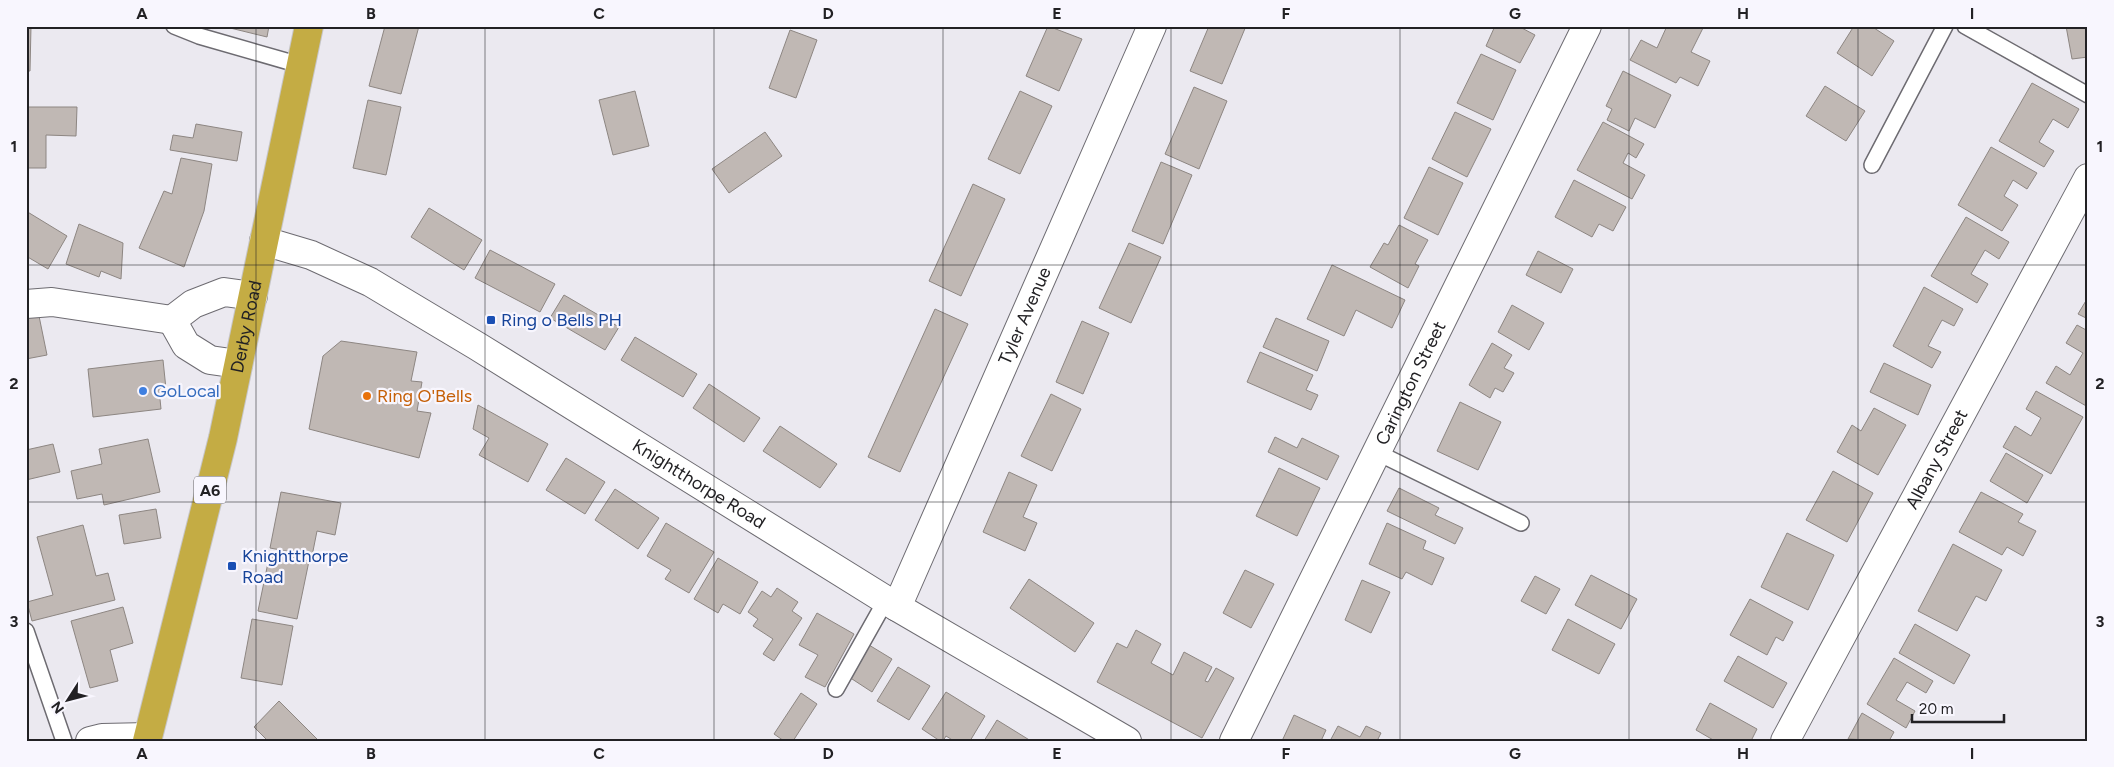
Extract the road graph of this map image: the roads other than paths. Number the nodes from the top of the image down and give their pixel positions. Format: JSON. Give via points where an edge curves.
{"nodes":[{"id":1,"x":174,"y":26,"type":"edge"},
{"id":2,"x":309,"y":26,"type":"edge"},
{"id":3,"x":1152,"y":26,"type":"edge"},
{"id":4,"x":1587,"y":26,"type":"edge"},
{"id":5,"x":1946,"y":26,"type":"edge"},
{"id":6,"x":1965,"y":26,"type":"edge"},
{"id":7,"x":300,"y":66,"type":"junction"},
{"id":8,"x":2088,"y":95,"type":"edge"},
{"id":9,"x":1872,"y":165,"type":"dead end"},
{"id":10,"x":2088,"y":178,"type":"edge"},
{"id":11,"x":264,"y":241,"type":"junction"},
{"id":12,"x":252,"y":296,"type":"junction"},
{"id":13,"x":26,"y":304,"type":"edge"},
{"id":14,"x":172,"y":320,"type":"junction"},
{"id":15,"x":238,"y":364,"type":"junction"},
{"id":16,"x":1378,"y":453,"type":"junction"},
{"id":17,"x":1521,"y":523,"type":"dead end"},
{"id":18,"x":892,"y":604,"type":"junction"},
{"id":19,"x":26,"y":631,"type":"edge"},
{"id":20,"x":836,"y":689,"type":"dead end"},
{"id":21,"x":148,"y":739,"type":"edge"},
{"id":22,"x":64,"y":741,"type":"edge"},
{"id":23,"x":90,"y":741,"type":"edge"},
{"id":24,"x":1127,"y":741,"type":"edge"},
{"id":25,"x":1234,"y":741,"type":"edge"},
{"id":26,"x":1785,"y":741,"type":"edge"}],
"edges":[{"from":1,"to":7,"type":"lane"},
{"from":2,"to":7,"type":"highway","name":"Derby Road","number":"A6"},
{"from":3,"to":18,"type":"street","name":"Tyler Avenue"},
{"from":4,"to":16,"type":"street","name":"Carington Street"},
{"from":5,"to":9,"type":"lane"},
{"from":6,"to":8,"type":"lane"},
{"from":7,"to":11,"type":"highway","name":"Derby Road","number":"A6"},
{"from":10,"to":26,"type":"street","name":"Albany Street"},
{"from":11,"to":12,"type":"highway","name":"Derby Road","number":"A6"},
{"from":11,"to":18,"type":"street","name":"Knightthorpe Road","via":[[311,255],[370,282]]},
{"from":12,"to":14,"type":"street","via":[[224,292],[193,304]]},
{"from":12,"to":15,"type":"highway","name":"Derby Road","number":"A6"},
{"from":13,"to":14,"type":"street","via":[[52,302]]},
{"from":14,"to":15,"type":"street","via":[[186,345],[210,360]]},
{"from":15,"to":21,"type":"highway","name":"Derby Road","number":"A6","via":[[223,438]]},
{"from":16,"to":17,"type":"lane"},
{"from":16,"to":25,"type":"street","name":"Carington Street"},
{"from":18,"to":20,"type":"lane"},
{"from":18,"to":24,"type":"street","name":"Knightthorpe Road"},
{"from":19,"to":22,"type":"lane"},
{"from":21,"to":23,"type":"street","via":[[102,738]]}]}
